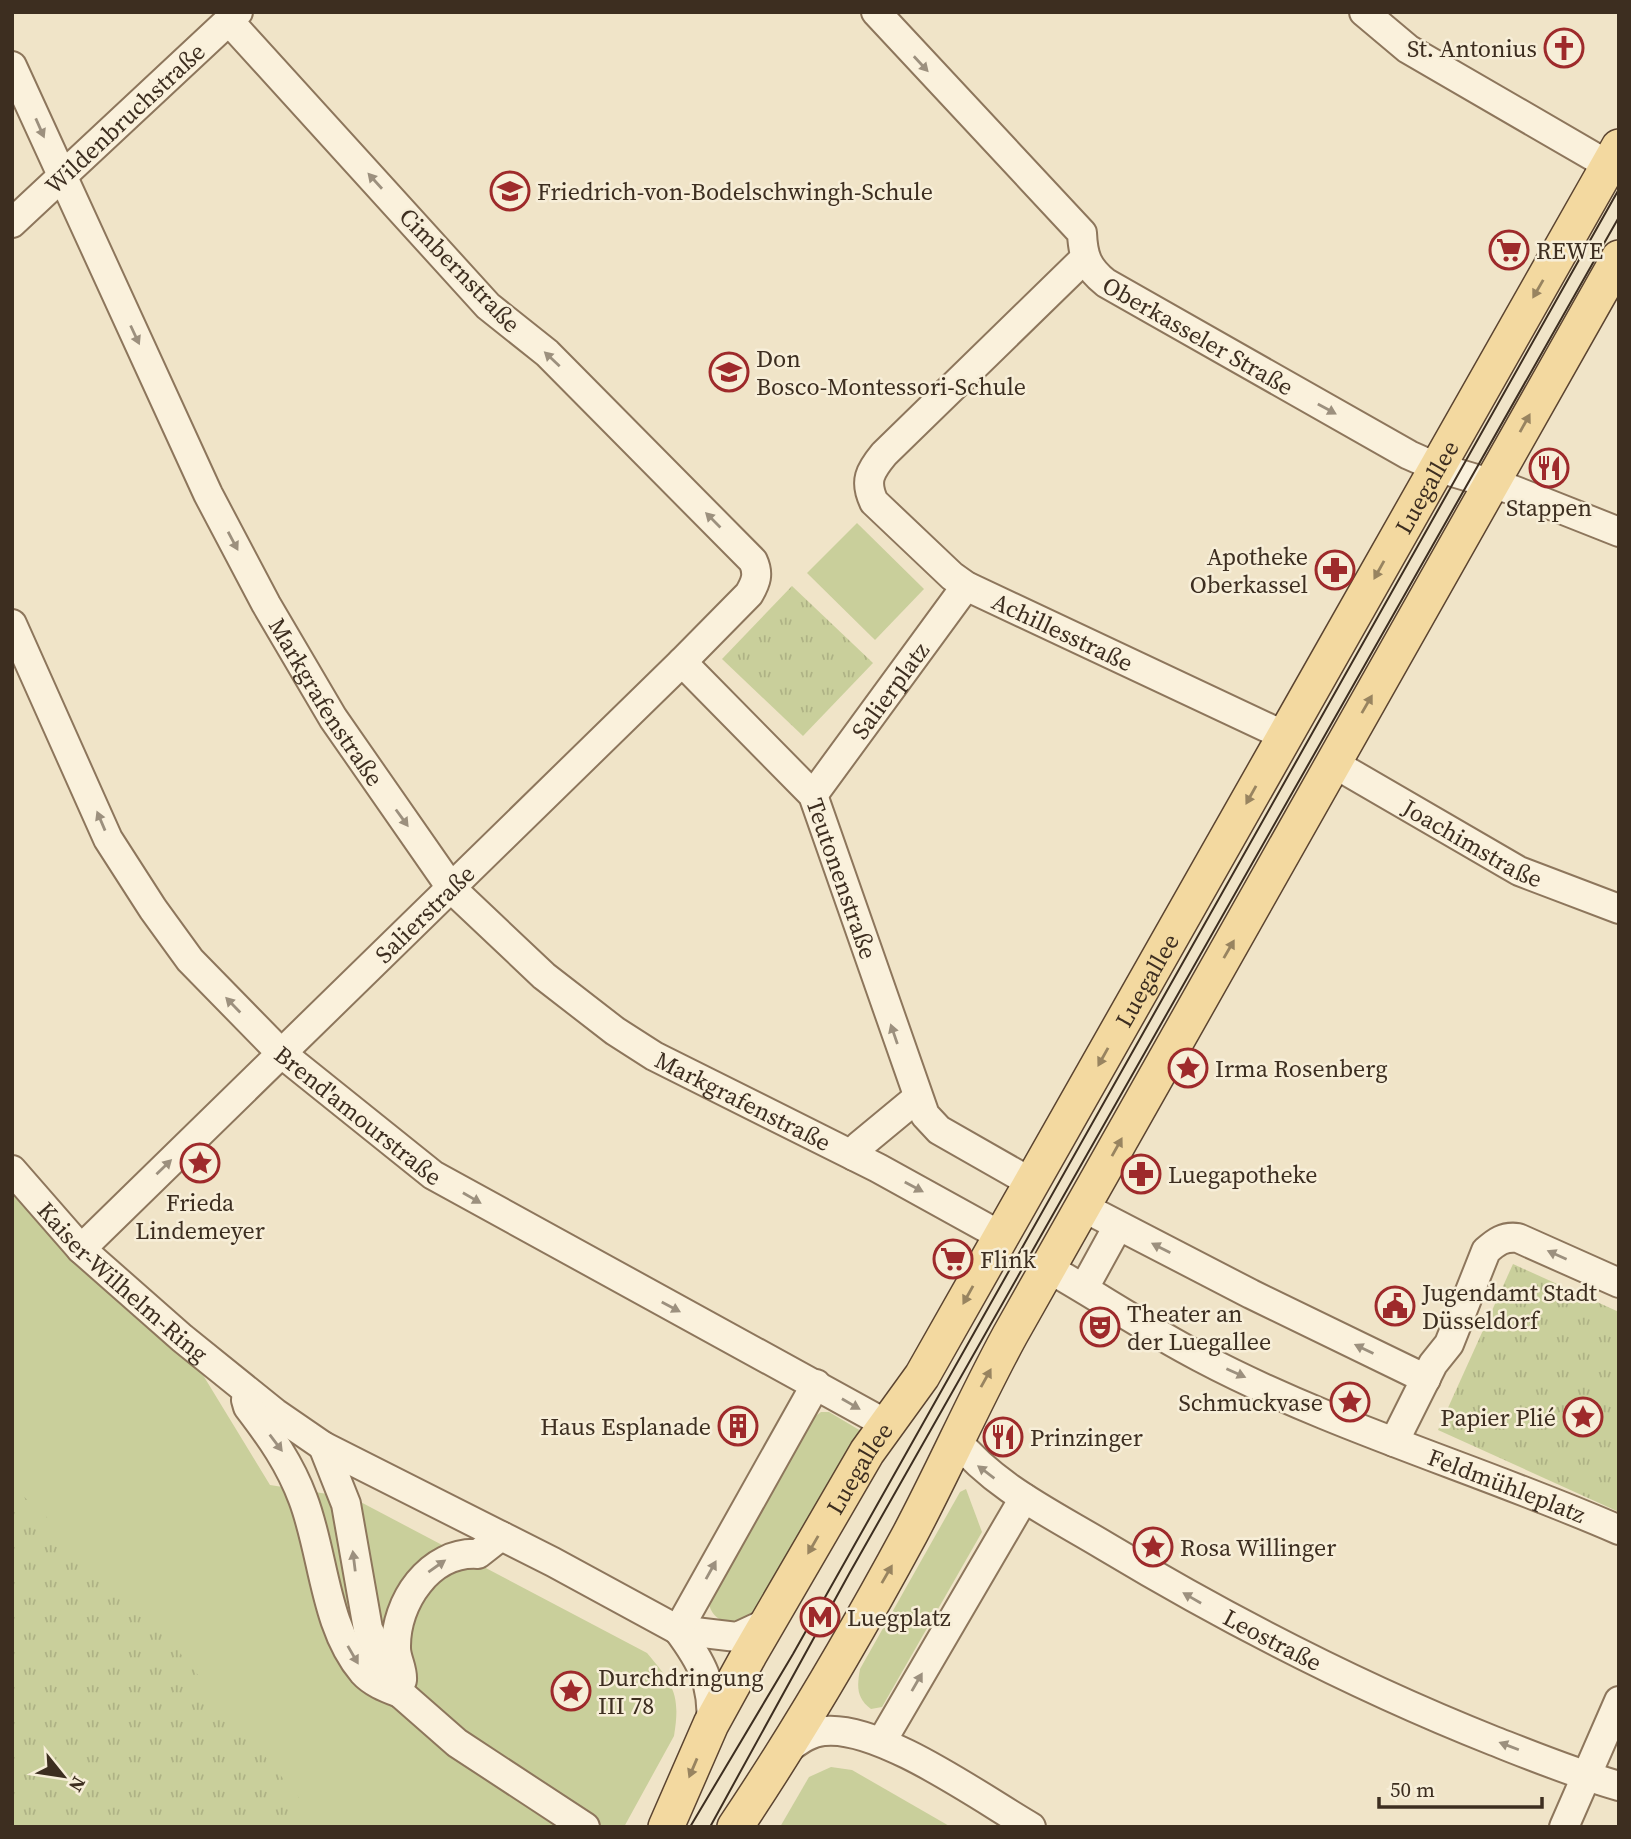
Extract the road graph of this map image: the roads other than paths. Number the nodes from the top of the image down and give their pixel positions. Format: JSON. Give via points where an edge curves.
{"nodes":[{"id":1,"x":876,"y":12,"type":"edge"},
{"id":2,"x":1364,"y":12,"type":"edge"},
{"id":3,"x":234,"y":17,"type":"edge"},
{"id":4,"x":12,"y":66,"type":"edge"},
{"id":5,"x":1614,"y":156,"type":"edge"},
{"id":6,"x":62,"y":177,"type":"junction"},
{"id":7,"x":12,"y":223,"type":"edge"},
{"id":8,"x":1084,"y":258,"type":"junction"},
{"id":9,"x":1619,"y":258,"type":"edge"},
{"id":10,"x":1436,"y":467,"type":"junction"},
{"id":11,"x":1493,"y":483,"type":"junction"},
{"id":12,"x":1619,"y":532,"type":"edge"},
{"id":13,"x":758,"y":571,"type":"joint"},
{"id":14,"x":966,"y":586,"type":"junction"},
{"id":15,"x":12,"y":624,"type":"edge"},
{"id":16,"x":682,"y":662,"type":"junction"},
{"id":17,"x":1285,"y":736,"type":"junction"},
{"id":18,"x":1334,"y":764,"type":"junction"},
{"id":19,"x":813,"y":795,"type":"junction"},
{"id":20,"x":452,"y":889,"type":"junction"},
{"id":21,"x":1619,"y":909,"type":"edge"},
{"id":22,"x":281,"y":1053,"type":"junction"},
{"id":23,"x":916,"y":1098,"type":"junction"},
{"id":24,"x":854,"y":1156,"type":"junction"},
{"id":25,"x":12,"y":1170,"type":"edge"},
{"id":26,"x":1032,"y":1183,"type":"junction"},
{"id":27,"x":1083,"y":1207,"type":"junction"},
{"id":28,"x":1118,"y":1226,"type":"junction"},
{"id":29,"x":1001,"y":1236,"type":"junction"},
{"id":30,"x":81,"y":1250,"type":"junction"},
{"id":31,"x":1048,"y":1268,"type":"junction"},
{"id":32,"x":1619,"y":1283,"type":"edge"},
{"id":33,"x":1084,"y":1288,"type":"junction"},
{"id":34,"x":1426,"y":1378,"type":"junction"},
{"id":35,"x":816,"y":1384,"type":"junction"},
{"id":36,"x":242,"y":1385,"type":"junction"},
{"id":37,"x":886,"y":1424,"type":"junction"},
{"id":38,"x":955,"y":1438,"type":"junction"},
{"id":39,"x":1394,"y":1442,"type":"junction"},
{"id":40,"x":323,"y":1446,"type":"junction"},
{"id":41,"x":297,"y":1482,"type":"junction"},
{"id":42,"x":1024,"y":1497,"type":"junction"},
{"id":43,"x":1619,"y":1530,"type":"edge"},
{"id":44,"x":501,"y":1536,"type":"junction"},
{"id":45,"x":767,"y":1623,"type":"junction"},
{"id":46,"x":678,"y":1630,"type":"junction"},
{"id":47,"x":400,"y":1693,"type":"junction"},
{"id":48,"x":1619,"y":1701,"type":"edge"},
{"id":49,"x":711,"y":1724,"type":"junction"},
{"id":50,"x":882,"y":1741,"type":"junction"},
{"id":51,"x":786,"y":1750,"type":"junction"},
{"id":52,"x":1586,"y":1777,"type":"junction"},
{"id":53,"x":1619,"y":1786,"type":"edge"},
{"id":54,"x":670,"y":1820,"type":"edge"},
{"id":55,"x":585,"y":1827,"type":"edge"},
{"id":56,"x":735,"y":1827,"type":"edge"},
{"id":57,"x":1031,"y":1827,"type":"edge"},
{"id":58,"x":1564,"y":1827,"type":"edge"}],
"edges":[{"from":1,"to":8,"type":"street","name":"Oberkasseler Straße","one_way":true,"via":[[1082,233]]},
{"from":2,"to":5,"type":"street","via":[[1408,49]]},
{"from":3,"to":6,"type":"street","name":"Wildenbruchstraße"},
{"from":13,"to":3,"type":"street","name":"Cimbernstraße","one_way":true,"via":[[571,377],[488,306]]},
{"from":4,"to":6,"type":"street","name":"Markgrafenstraße","one_way":true},
{"from":5,"to":10,"type":"main road","name":"Luegallee","one_way":true},
{"from":6,"to":7,"type":"street","name":"Wildenbruchstraße"},
{"from":6,"to":20,"type":"street","name":"Markgrafenstraße","one_way":true,"via":[[208,495],[266,604],[340,728]]},
{"from":8,"to":10,"type":"street","name":"Oberkasseler Straße","one_way":true,"via":[[1093,273],[1136,302]]},
{"from":8,"to":14,"type":"street","name":"Achillesstraße","via":[[870,471],[867,487],[874,502]]},
{"from":11,"to":9,"type":"main road","one_way":true},
{"from":10,"to":11,"type":"street","name":"Oberkasseler Straße"},
{"from":10,"to":17,"type":"main road","name":"Luegallee","one_way":true},
{"from":11,"to":12,"type":"street","name":"Oberkasseler Straße"},
{"from":18,"to":11,"type":"main road","one_way":true},
{"from":13,"to":16,"type":"street","name":"Salierstraße","via":[[749,594]]},
{"from":14,"to":17,"type":"street","name":"Achillesstraße"},
{"from":14,"to":19,"type":"street","name":"Salierplatz"},
{"from":22,"to":15,"type":"street","name":"Brend'amourstraße","one_way":true,"via":[[191,960],[108,839]]},
{"from":16,"to":19,"type":"street","name":"Teutonenstraße"},
{"from":16,"to":20,"type":"street","name":"Salierstraße"},
{"from":17,"to":26,"type":"main road","name":"Luegallee","one_way":true},
{"from":18,"to":21,"type":"street","name":"Joachimstraße","via":[[1519,871]]},
{"from":27,"to":18,"type":"main road","one_way":true},
{"from":23,"to":19,"type":"street","name":"Teutonenstraße","one_way":true},
{"from":20,"to":22,"type":"street","name":"Salierstraße"},
{"from":20,"to":24,"type":"street","name":"Markgrafenstraße","via":[[544,976],[615,1031],[654,1056]]},
{"from":30,"to":22,"type":"street","name":"Salierstraße","one_way":true},
{"from":22,"to":35,"type":"street","name":"Brend'amourstraße","one_way":true,"via":[[433,1175]]},
{"from":23,"to":24,"type":"street","name":"Markgrafenstraße","via":[[859,1146]]},
{"from":23,"to":26,"type":"street","via":[[939,1130]]},
{"from":24,"to":29,"type":"street","name":"Markgrafenstraße","one_way":true},
{"from":25,"to":30,"type":"street","name":"Kaiser-Wilhelm-Ring"},
{"from":26,"to":29,"type":"main road","name":"Luegallee"},
{"from":27,"to":28,"type":"street"},
{"from":27,"to":31,"type":"main road"},
{"from":28,"to":33,"type":"street"},
{"from":34,"to":28,"type":"street","one_way":true},
{"from":29,"to":37,"type":"main road","name":"Luegallee","one_way":true,"via":[[922,1376]]},
{"from":30,"to":36,"type":"street","name":"Kaiser-Wilhelm-Ring"},
{"from":31,"to":33,"type":"street","name":"Feldmühleplatz"},
{"from":38,"to":31,"type":"main road","one_way":true},
{"from":32,"to":34,"type":"street","one_way":true,"via":[[1518,1238],[1496,1241],[1486,1251],[1449,1344]]},
{"from":33,"to":39,"type":"street","name":"Feldmühleplatz","one_way":true,"via":[[1200,1357]]},
{"from":34,"to":39,"type":"street"},
{"from":35,"to":37,"type":"street","name":"Brend'amourstraße","one_way":true},
{"from":46,"to":35,"type":"street","one_way":true},
{"from":36,"to":40,"type":"street","name":"Kaiser-Wilhelm-Ring"},
{"from":36,"to":41,"type":"street","name":"Kaiser-Wilhelm-Ring","one_way":true,"via":[[248,1407],[281,1450]]},
{"from":37,"to":45,"type":"main road","name":"Luegallee","one_way":true},
{"from":42,"to":38,"type":"street","name":"Leostraße","one_way":true,"via":[[975,1463]]},
{"from":51,"to":38,"type":"main road","one_way":true,"via":[[909,1535]]},
{"from":39,"to":43,"type":"street","name":"Feldmühleplatz"},
{"from":40,"to":41,"type":"street"},
{"from":40,"to":44,"type":"street","name":"Kaiser-Wilhelm-Ring"},
{"from":47,"to":40,"type":"street","name":"Kaiser-Wilhelm-Ring","one_way":true,"via":[[368,1629],[345,1504]]},
{"from":41,"to":47,"type":"street","name":"Kaiser-Wilhelm-Ring","one_way":true,"via":[[320,1551],[328,1594],[350,1652],[370,1678]]},
{"from":50,"to":42,"type":"street","one_way":true},
{"from":52,"to":42,"type":"street","name":"Leostraße","one_way":true,"via":[[1446,1722],[1310,1661],[1165,1582]]},
{"from":44,"to":46,"type":"street","name":"Kaiser-Wilhelm-Ring"},
{"from":47,"to":44,"type":"street","one_way":true,"via":[[398,1627],[417,1584],[447,1559],[460,1553],[478,1555]]},
{"from":45,"to":46,"type":"street","name":"Kaiser-Wilhelm-Ring","via":[[737,1637]]},
{"from":45,"to":49,"type":"main road","name":"Luegallee"},
{"from":46,"to":49,"type":"street","name":"Kaiser-Wilhelm-Ring","via":[[711,1687]]},
{"from":47,"to":55,"type":"street","name":"Kaiser-Wilhelm-Ring","via":[[433,1726]]},
{"from":48,"to":52,"type":"street"},
{"from":49,"to":54,"type":"main road","name":"Luegallee","one_way":true},
{"from":50,"to":51,"type":"street","via":[[824,1731],[808,1735]]},
{"from":50,"to":57,"type":"street"},
{"from":51,"to":56,"type":"main road"},
{"from":52,"to":53,"type":"street","name":"Leostraße"},
{"from":52,"to":58,"type":"street"}]}
